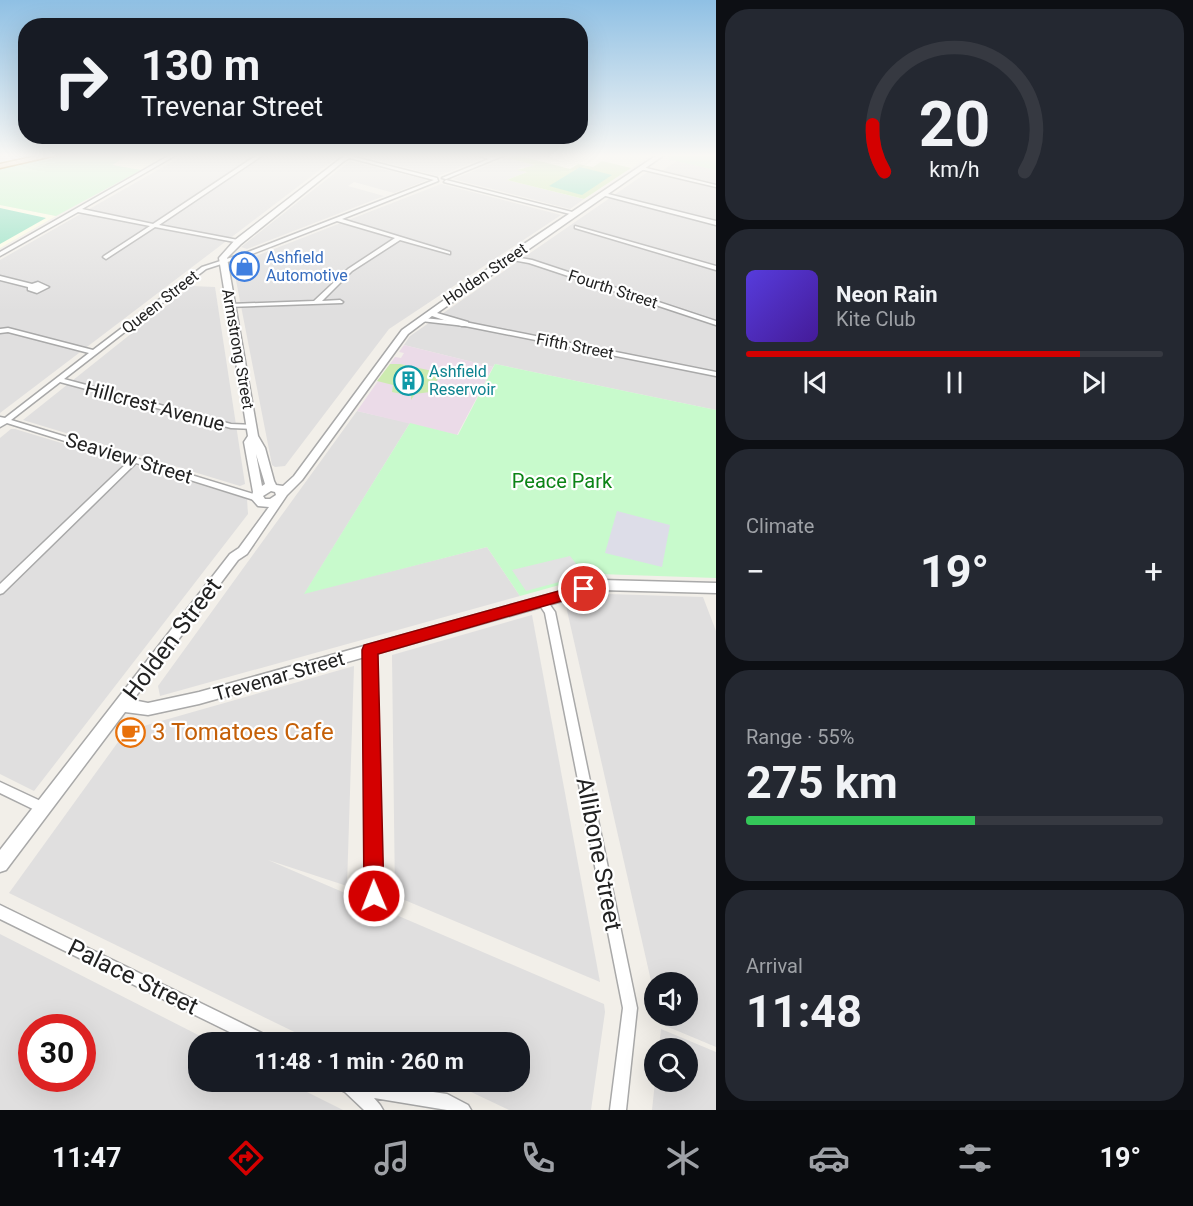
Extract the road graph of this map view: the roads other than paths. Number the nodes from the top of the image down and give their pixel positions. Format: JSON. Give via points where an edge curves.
{"nodes":[{"id":1,"x":83,"y":207,"type":"edge"},
{"id":2,"x":183,"y":207,"type":"edge"},
{"id":3,"x":283,"y":207,"type":"edge"},
{"id":4,"x":367,"y":207,"type":"edge"},
{"id":5,"x":547,"y":207,"type":"edge"},
{"id":6,"x":585,"y":207,"type":"edge"},
{"id":7,"x":652,"y":207,"type":"edge"},
{"id":8,"x":77,"y":210,"type":"junction"},
{"id":9,"x":574,"y":214,"type":"junction"},
{"id":10,"x":336,"y":219,"type":"junction"},
{"id":11,"x":716,"y":224,"type":"edge"},
{"id":12,"x":154,"y":226,"type":"junction"},
{"id":13,"x":577,"y":227,"type":"dead end"},
{"id":14,"x":399,"y":238,"type":"junction"},
{"id":15,"x":235,"y":244,"type":"junction"},
{"id":16,"x":448,"y":253,"type":"dead end"},
{"id":17,"x":0,"y":254,"type":"edge"},
{"id":18,"x":250,"y":254,"type":"junction"},
{"id":19,"x":106,"y":257,"type":"dead end"},
{"id":20,"x":509,"y":258,"type":"junction"},
{"id":21,"x":222,"y":262,"type":"junction"},
{"id":22,"x":716,"y":268,"type":"edge"},
{"id":23,"x":0,"y":278,"type":"edge"},
{"id":24,"x":32,"y":286,"type":"dead end"},
{"id":25,"x":340,"y":302,"type":"dead end"},
{"id":26,"x":316,"y":303,"type":"junction"},
{"id":27,"x":230,"y":306,"type":"junction"},
{"id":28,"x":716,"y":313,"type":"edge"},
{"id":29,"x":427,"y":317,"type":"junction"},
{"id":30,"x":708,"y":320,"type":"junction"},
{"id":31,"x":716,"y":323,"type":"edge"},
{"id":32,"x":465,"y":324,"type":"joint"},
{"id":33,"x":0,"y":331,"type":"edge"},
{"id":34,"x":95,"y":353,"type":"junction"},
{"id":35,"x":716,"y":374,"type":"edge"},
{"id":36,"x":59,"y":380,"type":"junction"},
{"id":37,"x":2,"y":421,"type":"edge"},
{"id":38,"x":252,"y":431,"type":"junction"},
{"id":39,"x":134,"y":461,"type":"junction"},
{"id":40,"x":277,"y":492,"type":"junction"},
{"id":41,"x":258,"y":497,"type":"junction"},
{"id":42,"x":234,"y":557,"type":"junction"},
{"id":43,"x":716,"y":588,"type":"edge"},
{"id":44,"x":0,"y":590,"type":"edge"},
{"id":45,"x":542,"y":601,"type":"junction"},
{"id":46,"x":370,"y":650,"type":"junction"},
{"id":47,"x":122,"y":705,"type":"junction"},
{"id":48,"x":0,"y":787,"type":"edge"},
{"id":49,"x":43,"y":808,"type":"junction"},
{"id":50,"x":0,"y":864,"type":"edge"},
{"id":51,"x":374,"y":896,"type":"dead end"},
{"id":52,"x":0,"y":912,"type":"edge"},
{"id":53,"x":245,"y":1032,"type":"edge"},
{"id":54,"x":354,"y":1092,"type":"edge"},
{"id":55,"x":390,"y":1092,"type":"edge"},
{"id":56,"x":375,"y":1110,"type":"edge"},
{"id":57,"x":463,"y":1110,"type":"edge"},
{"id":58,"x":618,"y":1110,"type":"edge"}],
"edges":[{"from":1,"to":8,"type":"street"},
{"from":2,"to":12,"type":"street"},
{"from":3,"to":15,"type":"street","name":"Queen Street"},
{"from":4,"to":10,"type":"street"},
{"from":5,"to":9,"type":"street"},
{"from":6,"to":9,"type":"street","name":"Holden Street"},
{"from":7,"to":11,"type":"street"},
{"from":8,"to":12,"type":"street"},
{"from":8,"to":17,"type":"street"},
{"from":9,"to":20,"type":"street","name":"Holden Street"},
{"from":10,"to":14,"type":"street"},
{"from":10,"to":18,"type":"street"},
{"from":12,"to":15,"type":"street"},
{"from":12,"to":19,"type":"street"},
{"from":13,"to":22,"type":"street"},
{"from":14,"to":16,"type":"street"},
{"from":14,"to":26,"type":"street","via":[[350,270]]},
{"from":15,"to":18,"type":"street","via":[[235,251]]},
{"from":15,"to":21,"type":"street","name":"Queen Street"},
{"from":18,"to":21,"type":"street"},
{"from":20,"to":29,"type":"street","name":"Holden Street"},
{"from":20,"to":30,"type":"street","name":"Fourth Street","via":[[530,261]]},
{"from":21,"to":27,"type":"street","name":"Armstrong Street"},
{"from":21,"to":34,"type":"street","name":"Queen Street","via":[[204,268]]},
{"from":23,"to":24,"type":"street"},
{"from":25,"to":26,"type":"street"},
{"from":26,"to":27,"type":"street"},
{"from":27,"to":38,"type":"street","name":"Armstrong Street"},
{"from":28,"to":30,"type":"street"},
{"from":29,"to":32,"type":"street"},
{"from":29,"to":40,"type":"street","name":"Holden Street","via":[[399,339],[298,478]]},
{"from":30,"to":31,"type":"street","name":"Fourth Street"},
{"from":32,"to":35,"type":"street","name":"Fifth Street"},
{"from":33,"to":34,"type":"street"},
{"from":34,"to":36,"type":"street","name":"Queen Street"},
{"from":36,"to":37,"type":"street","name":"Queen Street"},
{"from":36,"to":38,"type":"street","name":"Hillcrest Avenue"},
{"from":37,"to":39,"type":"street","name":"Seaview Street"},
{"from":38,"to":40,"type":"street","name":"Armstrong Street","via":[[259,442],[265,473]]},
{"from":38,"to":41,"type":"street","name":"Armstrong Street","via":[[249,442]]},
{"from":39,"to":41,"type":"street","name":"Seaview Street"},
{"from":39,"to":44,"type":"street"},
{"from":40,"to":41,"type":"street"},
{"from":40,"to":41,"type":"street","via":[[270,504]]},
{"from":40,"to":42,"type":"street","name":"Holden Street","via":[[243,551]]},
{"from":41,"to":42,"type":"street","name":"Holden Street","via":[[257,519]]},
{"from":42,"to":47,"type":"street","name":"Holden Street"},
{"from":43,"to":45,"type":"street","name":"Trevenar Street","via":[[601,585]]},
{"from":45,"to":46,"type":"street","name":"Trevenar Street"},
{"from":45,"to":58,"type":"street","name":"Allibone Street","via":[[550,612],[630,1008]]},
{"from":46,"to":47,"type":"street","name":"Trevenar Street","via":[[159,708],[138,710]]},
{"from":46,"to":51,"type":"street"},
{"from":47,"to":49,"type":"street","name":"Holden Street"},
{"from":48,"to":49,"type":"street"},
{"from":49,"to":50,"type":"street","name":"Holden Street"},
{"from":52,"to":53,"type":"street","name":"Palace Street"},
{"from":54,"to":56,"type":"street"},
{"from":55,"to":57,"type":"street","via":[[447,1102]]}]}
